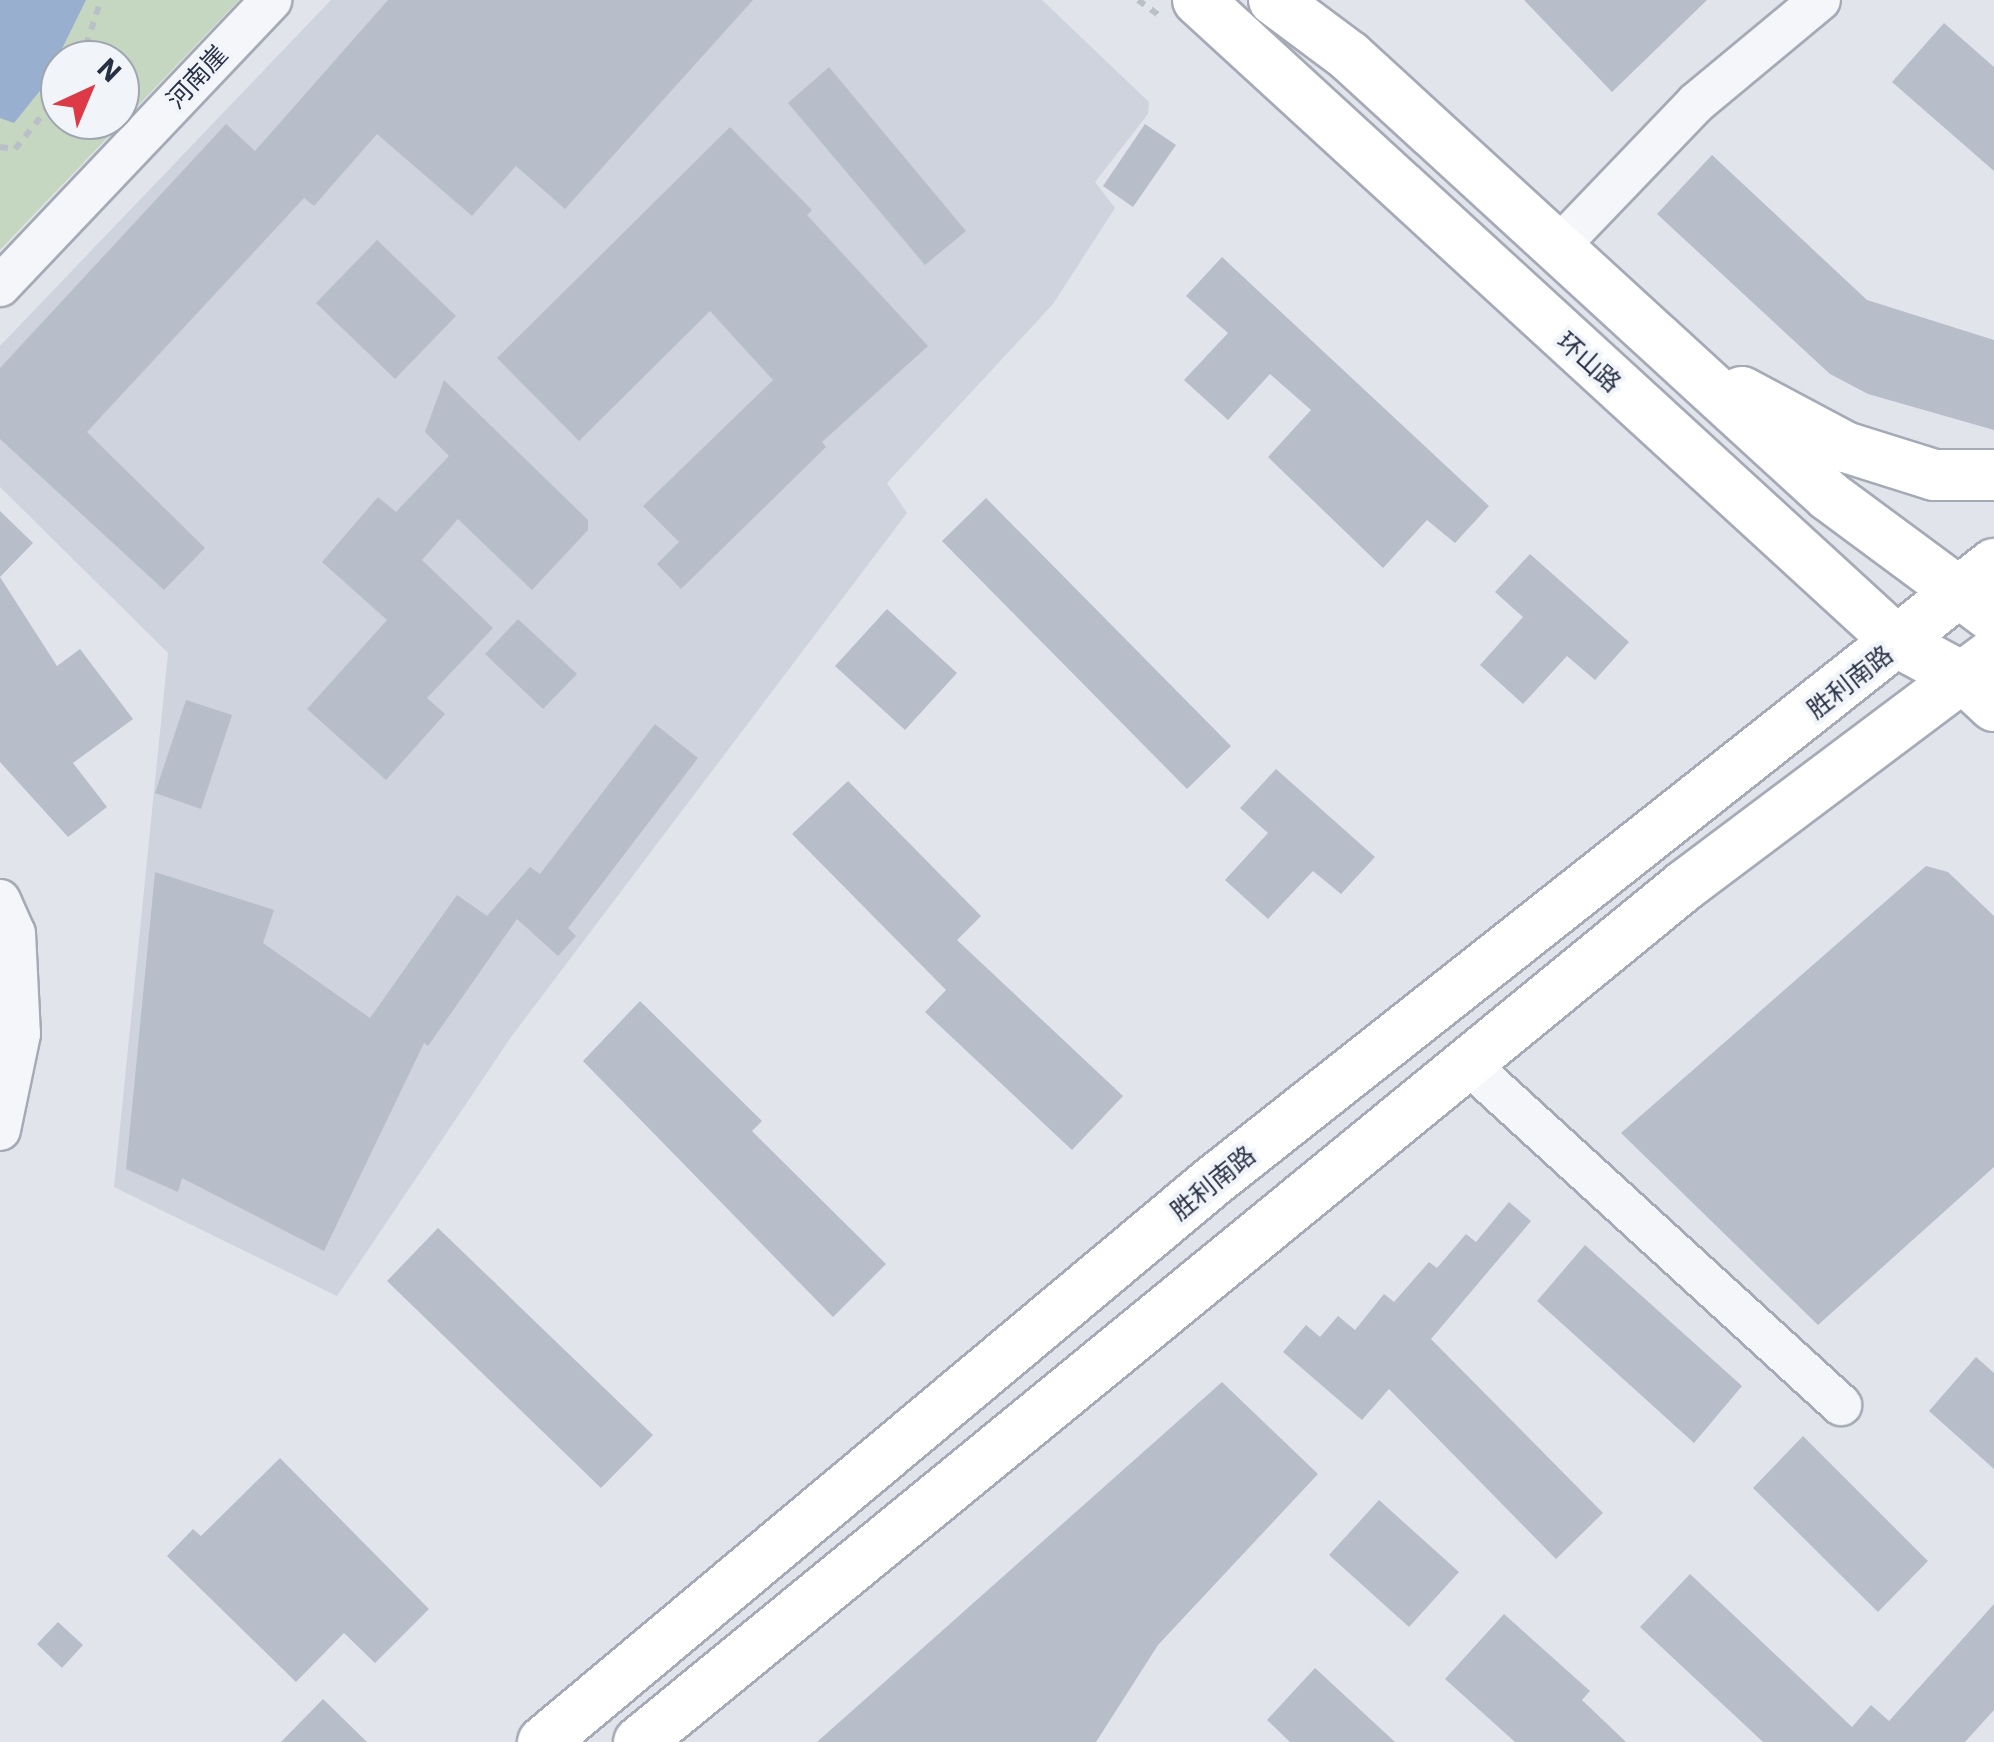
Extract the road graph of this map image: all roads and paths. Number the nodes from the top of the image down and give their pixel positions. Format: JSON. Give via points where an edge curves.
{"nodes":[{"id":1,"x":100,"y":0,"type":"edge"},
{"id":2,"x":271,"y":0,"type":"edge"},
{"id":3,"x":1198,"y":0,"type":"edge"},
{"id":4,"x":1274,"y":0,"type":"edge"},
{"id":5,"x":1820,"y":0,"type":"edge"},
{"id":6,"x":87,"y":40,"type":"edge"},
{"id":7,"x":1349,"y":56,"type":"junction"},
{"id":8,"x":1307,"y":102,"type":"junction"},
{"id":9,"x":40,"y":117,"type":"edge"},
{"id":10,"x":0,"y":147,"type":"edge"},
{"id":11,"x":1559,"y":246,"type":"junction"},
{"id":12,"x":0,"y":286,"type":"edge"},
{"id":13,"x":1634,"y":315,"type":"junction"},
{"id":14,"x":1994,"y":474,"type":"edge"},
{"id":15,"x":1994,"y":564,"type":"edge"},
{"id":16,"x":1975,"y":607,"type":"edge"},
{"id":17,"x":1899,"y":643,"type":"junction"},
{"id":18,"x":1984,"y":679,"type":"edge"},
{"id":19,"x":0,"y":900,"type":"edge"},
{"id":20,"x":1467,"y":1063,"type":"junction"},
{"id":21,"x":0,"y":1130,"type":"edge"},
{"id":22,"x":1840,"y":1406,"type":"dead end"},
{"id":23,"x":543,"y":1742,"type":"edge"},
{"id":24,"x":639,"y":1742,"type":"edge"}],
"edges":[{"from":1,"to":6,"type":"path"},
{"from":2,"to":12,"type":"street","name":"河南崖"},
{"from":3,"to":8,"type":"main road","name":"环山路"},
{"from":4,"to":7,"type":"main road"},
{"from":5,"to":11,"type":"street","via":[[1696,103]]},
{"from":7,"to":8,"type":"main road"},
{"from":7,"to":11,"type":"main road"},
{"from":8,"to":17,"type":"main road","name":"环山路"},
{"from":9,"to":10,"type":"path","via":[[15,148]]},
{"from":11,"to":13,"type":"main road"},
{"from":13,"to":14,"type":"main road","via":[[1742,392],[1844,447],[1934,475]]},
{"from":13,"to":16,"type":"main road","via":[[1829,496]]},
{"from":15,"to":16,"type":"main road","name":"胜利南路"},
{"from":16,"to":17,"type":"main road","name":"胜利南路"},
{"from":17,"to":18,"type":"main road","name":"环山路"},
{"from":17,"to":23,"type":"main road","name":"胜利南路","via":[[1212,1182]]},
{"from":18,"to":20,"type":"main road","via":[[1684,886]]},
{"from":19,"to":21,"type":"street","via":[[15,934],[20,1034]]},
{"from":20,"to":22,"type":"street"},
{"from":20,"to":24,"type":"main road"}]}
